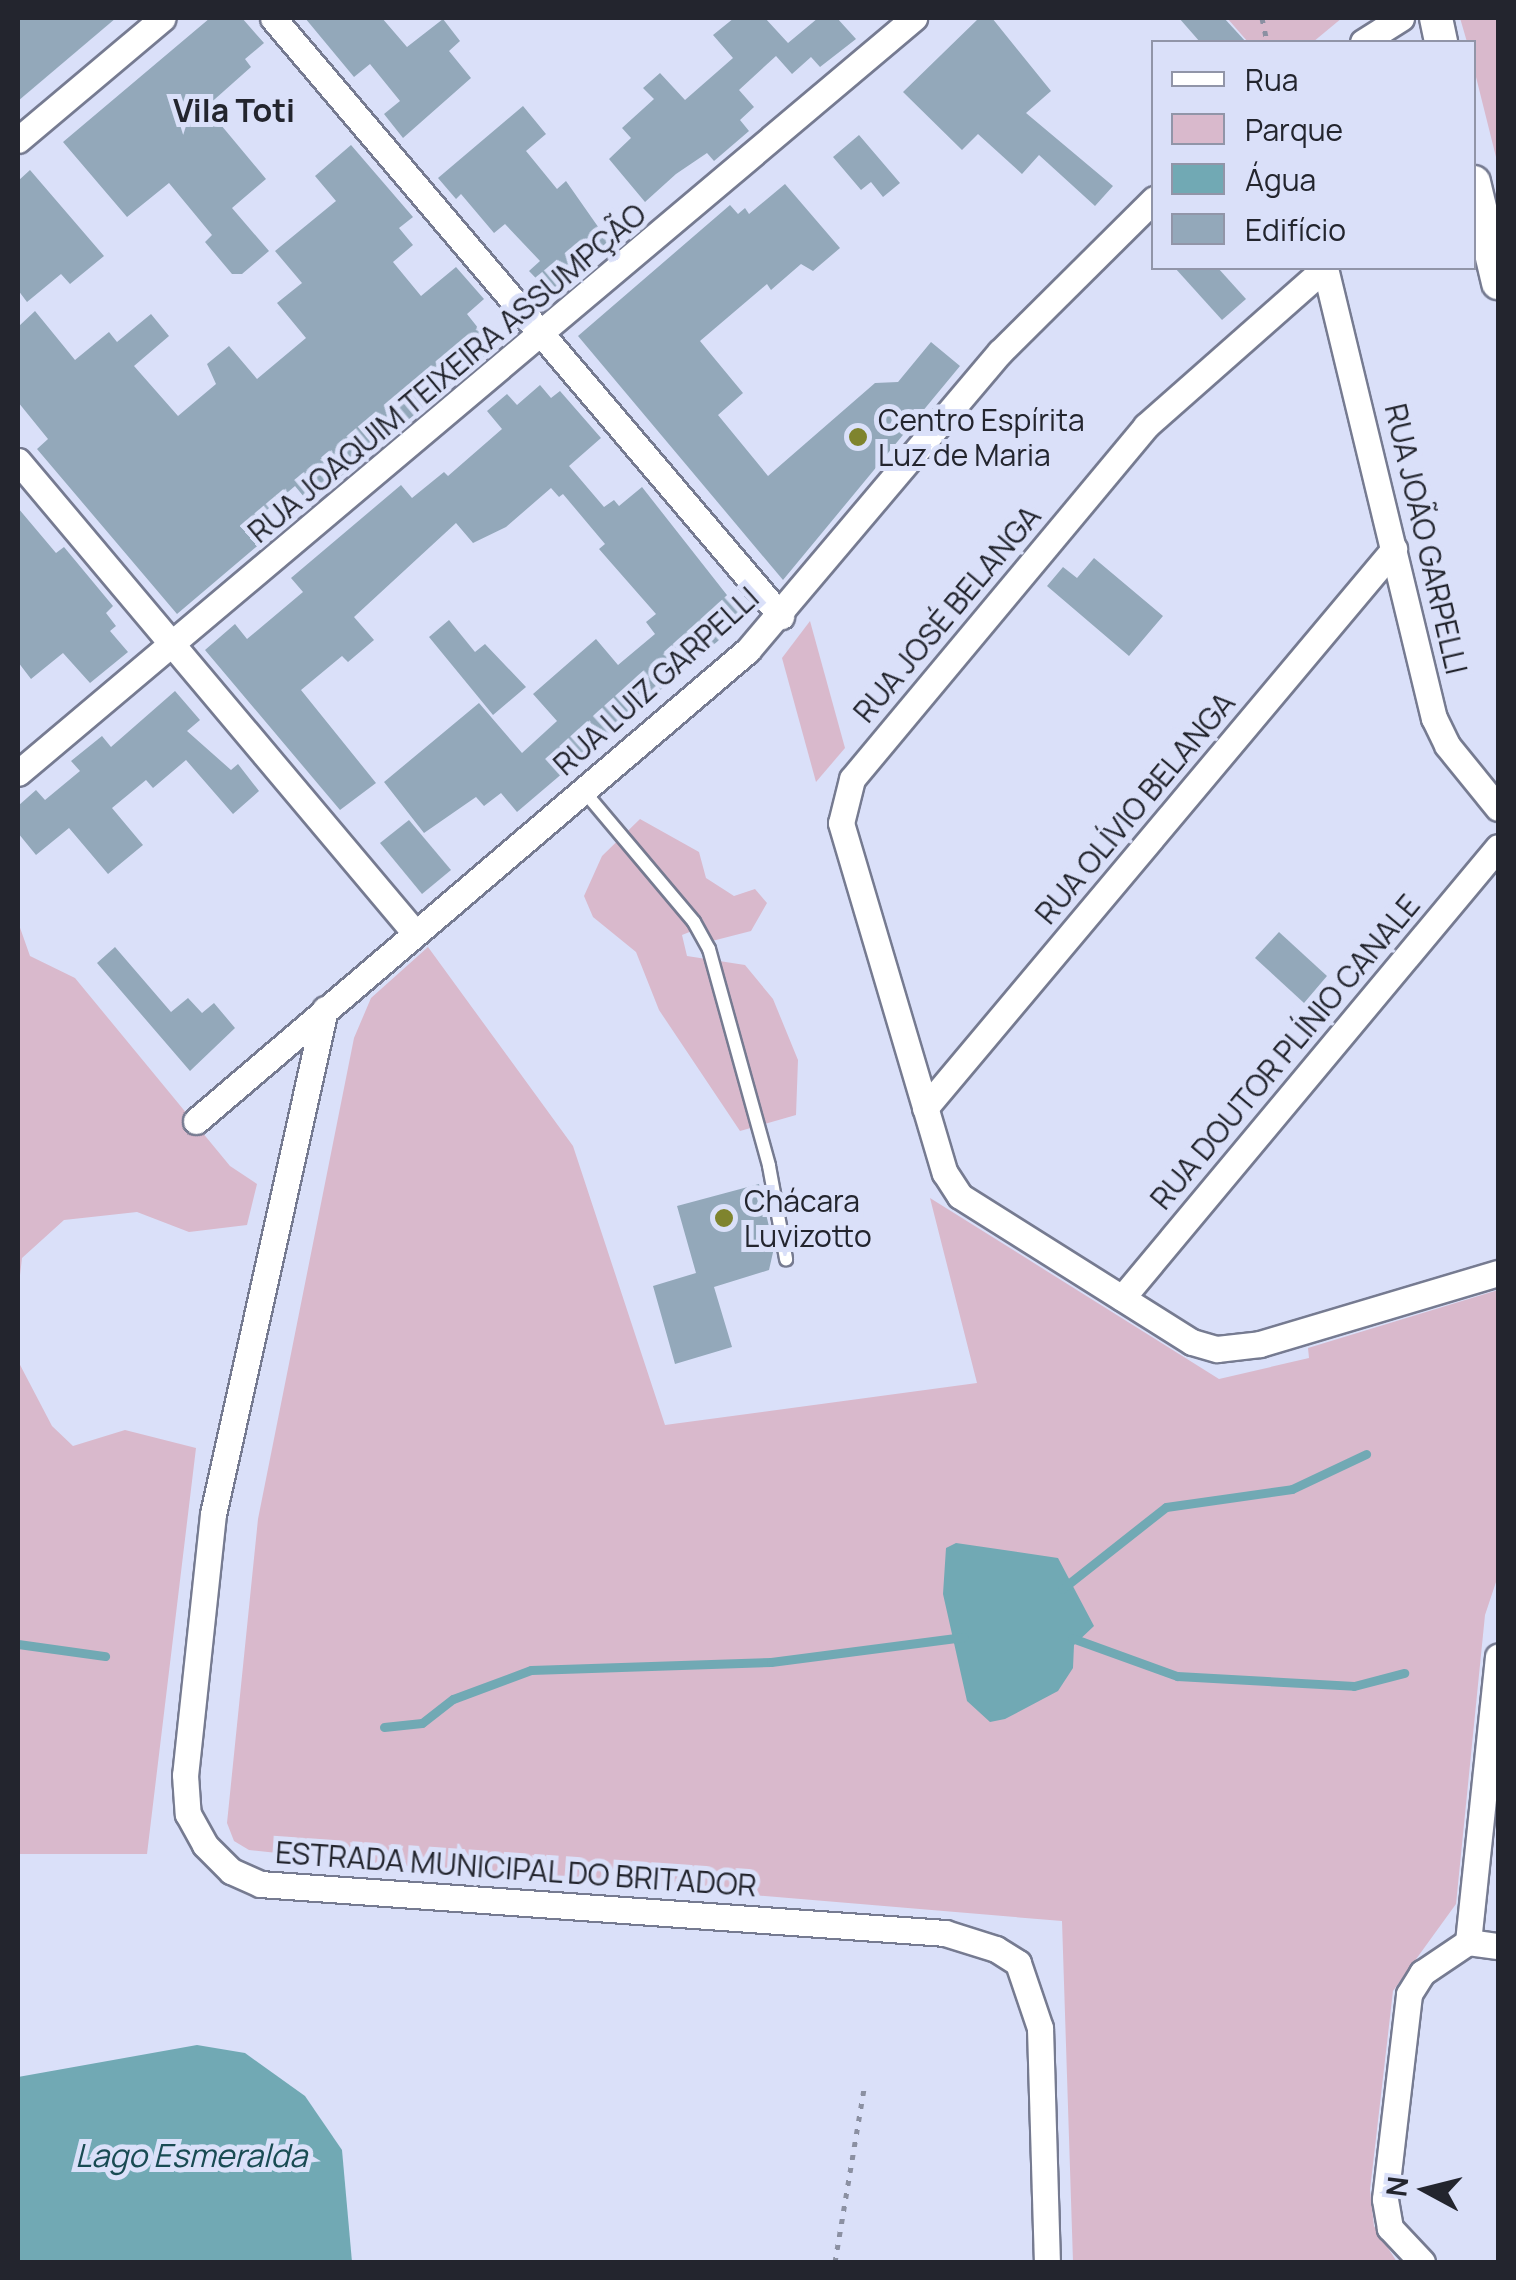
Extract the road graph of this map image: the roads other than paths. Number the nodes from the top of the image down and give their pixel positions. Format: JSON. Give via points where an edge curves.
{"nodes":[{"id":1,"x":163,"y":18,"type":"edge"},
{"id":2,"x":273,"y":18,"type":"edge"},
{"id":3,"x":1401,"y":18,"type":"edge"},
{"id":4,"x":897,"y":22,"type":"edge"},
{"id":5,"x":1366,"y":40,"type":"edge"},
{"id":6,"x":18,"y":140,"type":"edge"},
{"id":7,"x":1476,"y":190,"type":"edge"},
{"id":8,"x":1151,"y":202,"type":"edge"},
{"id":9,"x":1323,"y":270,"type":"edge"},
{"id":10,"x":1325,"y":270,"type":"edge"},
{"id":11,"x":1497,"y":271,"type":"edge"},
{"id":12,"x":542,"y":335,"type":"junction"},
{"id":13,"x":18,"y":460,"type":"edge"},
{"id":14,"x":1394,"y":549,"type":"junction"},
{"id":15,"x":781,"y":616,"type":"junction"},
{"id":16,"x":175,"y":646,"type":"junction"},
{"id":17,"x":18,"y":773,"type":"edge"},
{"id":18,"x":583,"y":790,"type":"junction"},
{"id":19,"x":1498,"y":808,"type":"edge"},
{"id":20,"x":1498,"y":847,"type":"edge"},
{"id":21,"x":415,"y":933,"type":"junction"},
{"id":22,"x":326,"y":1009,"type":"junction"},
{"id":23,"x":925,"y":1108,"type":"junction"},
{"id":24,"x":196,"y":1121,"type":"dead end"},
{"id":25,"x":786,"y":1259,"type":"dead end"},
{"id":26,"x":1498,"y":1273,"type":"edge"},
{"id":27,"x":1122,"y":1298,"type":"junction"},
{"id":28,"x":1498,"y":1656,"type":"edge"},
{"id":29,"x":1494,"y":1733,"type":"edge"},
{"id":30,"x":1468,"y":1942,"type":"junction"},
{"id":31,"x":1498,"y":1946,"type":"edge"},
{"id":32,"x":1047,"y":2262,"type":"edge"},
{"id":33,"x":1422,"y":2262,"type":"edge"}],
"edges":[{"from":1,"to":6,"type":"street"},
{"from":2,"to":12,"type":"street"},
{"from":3,"to":5,"type":"street"},
{"from":4,"to":12,"type":"street","name":"RUA JOAQUIM TEIXEIRA ASSUMPÇÃO"},
{"from":7,"to":11,"type":"street"},
{"from":8,"to":15,"type":"street","name":"RUA LUIZ GARPELLI","via":[[1012,338]]},
{"from":9,"to":23,"type":"street","name":"RUA JOSÉ BELANGA","via":[[1146,426],[852,779],[841,823]]},
{"from":10,"to":14,"type":"street","name":"RUA JOÃO GARPELLI"},
{"from":12,"to":15,"type":"street"},
{"from":12,"to":16,"type":"street","name":"RUA JOAQUIM TEIXEIRA ASSUMPÇÃO"},
{"from":13,"to":16,"type":"street"},
{"from":14,"to":19,"type":"street","name":"RUA JOÃO GARPELLI","via":[[1434,718],[1447,745]]},
{"from":14,"to":23,"type":"street","name":"RUA OLÍVIO BELANGA"},
{"from":15,"to":18,"type":"street","name":"RUA LUIZ GARPELLI"},
{"from":16,"to":17,"type":"street","name":"RUA JOAQUIM TEIXEIRA ASSUMPÇÃO"},
{"from":16,"to":21,"type":"street"},
{"from":18,"to":21,"type":"street","name":"RUA LUIZ GARPELLI"},
{"from":18,"to":25,"type":"lane","via":[[709,949],[769,1166]]},
{"from":20,"to":27,"type":"street","name":"RUA DOUTOR PLÍNIO CANALE"},
{"from":21,"to":22,"type":"street","name":"RUA LUIZ GARPELLI"},
{"from":22,"to":24,"type":"street","name":"RUA LUIZ GARPELLI"},
{"from":22,"to":32,"type":"street","name":"ESTRADA MUNICIPAL DO BRITADOR","via":[[214,1514],[185,1775],[188,1814],[205,1846],[231,1871],[260,1884],[945,1933],[996,1949],[1018,1963],[1040,2028]]},
{"from":23,"to":27,"type":"street","via":[[944,1173],[960,1196]]},
{"from":26,"to":27,"type":"street","via":[[1242,1348],[1192,1342]]},
{"from":28,"to":29,"type":"street"},
{"from":29,"to":30,"type":"street"},
{"from":30,"to":31,"type":"street"},
{"from":30,"to":33,"type":"street","via":[[1422,1973],[1409,1994],[1386,2199],[1390,2228]]}]}
